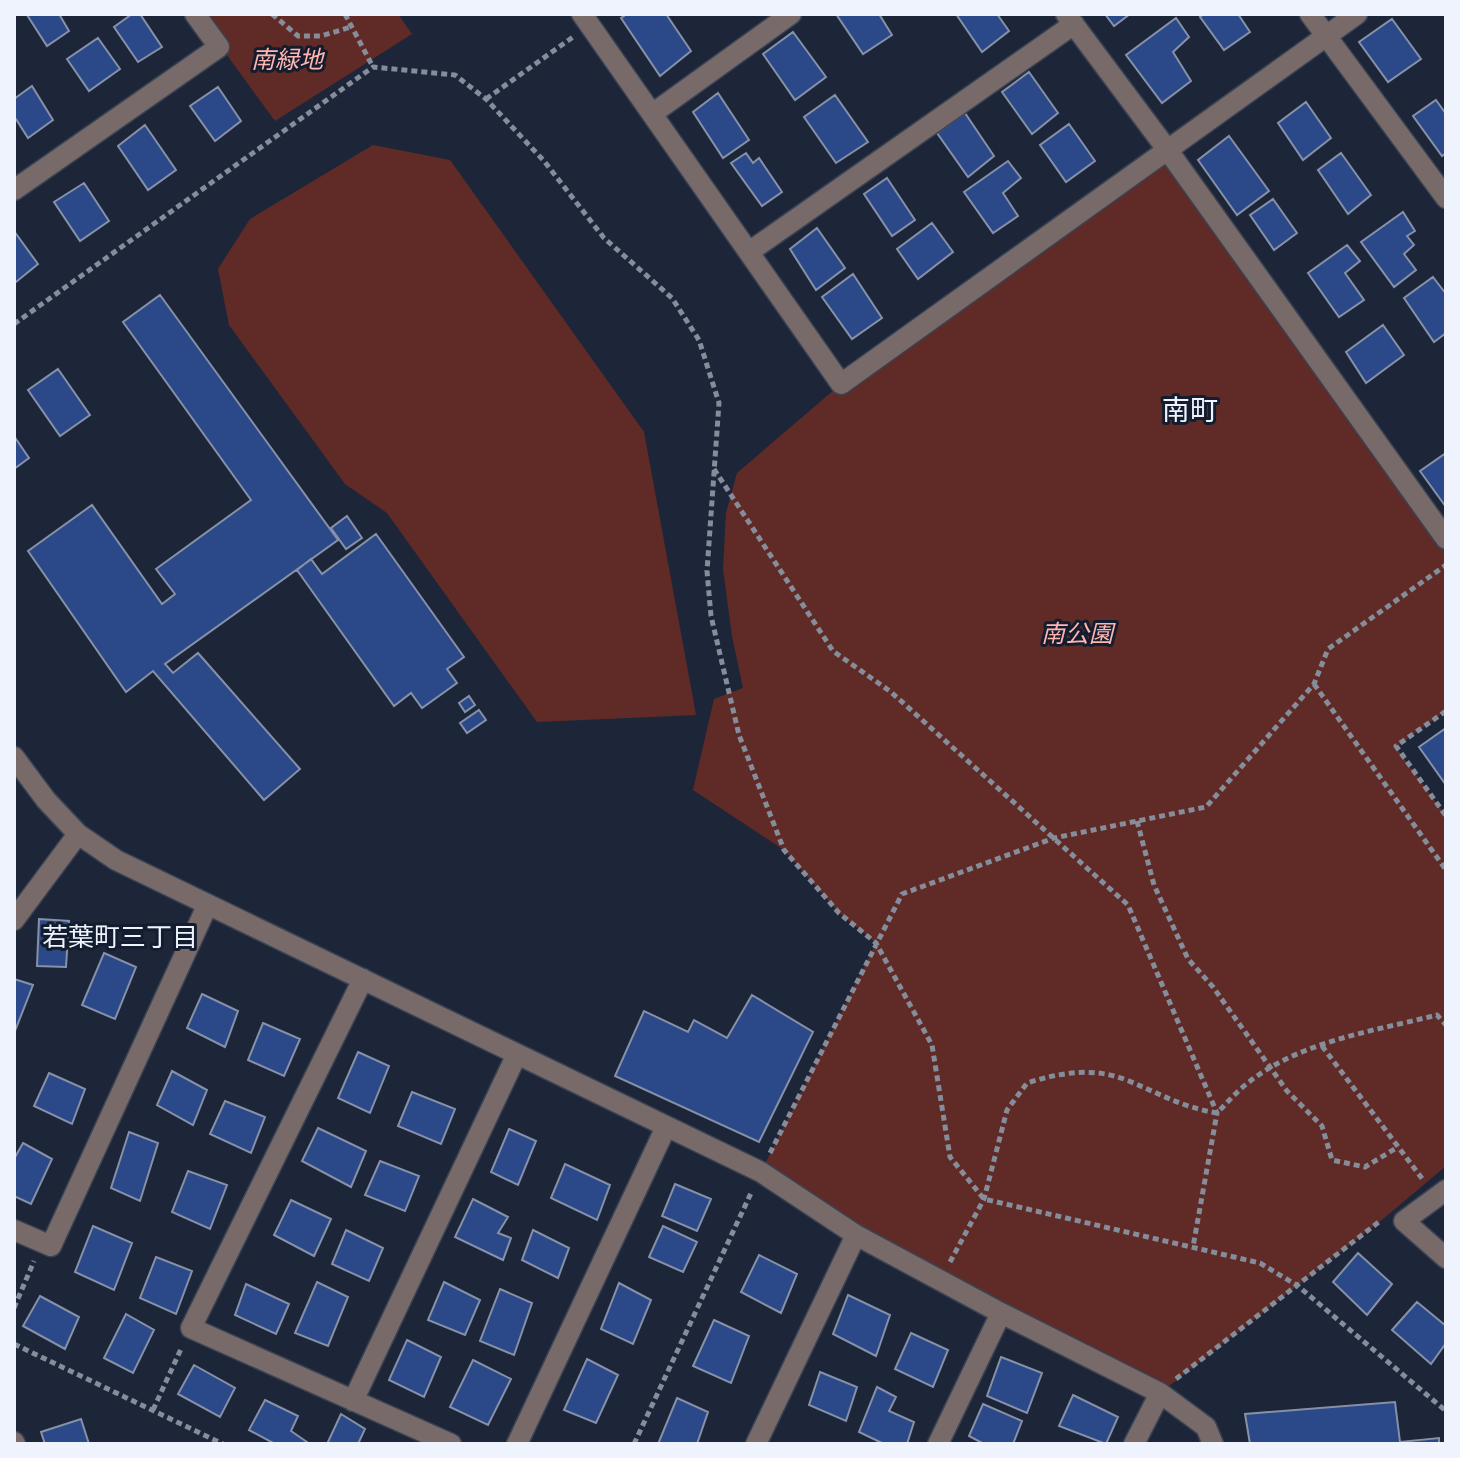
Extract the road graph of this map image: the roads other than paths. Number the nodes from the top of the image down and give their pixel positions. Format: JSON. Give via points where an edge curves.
{"nodes":[{"id":1,"x":195,"y":14,"type":"edge"},
{"id":2,"x":791,"y":14,"type":"edge"},
{"id":3,"x":1310,"y":14,"type":"edge"},
{"id":4,"x":1357,"y":14,"type":"edge"},
{"id":5,"x":1070,"y":19,"type":"edge"},
{"id":6,"x":586,"y":20,"type":"edge"},
{"id":7,"x":1327,"y":36,"type":"junction"},
{"id":8,"x":652,"y":114,"type":"junction"},
{"id":9,"x":1169,"y":152,"type":"junction"},
{"id":10,"x":14,"y":190,"type":"edge"},
{"id":11,"x":1445,"y":194,"type":"edge"},
{"id":12,"x":749,"y":252,"type":"junction"},
{"id":13,"x":1446,"y":539,"type":"edge"},
{"id":14,"x":14,"y":757,"type":"edge"},
{"id":15,"x":78,"y":834,"type":"junction"},
{"id":16,"x":207,"y":906,"type":"junction"},
{"id":17,"x":14,"y":920,"type":"edge"},
{"id":18,"x":363,"y":979,"type":"junction"},
{"id":19,"x":517,"y":1054,"type":"junction"},
{"id":20,"x":666,"y":1127,"type":"junction"},
{"id":21,"x":1441,"y":1194,"type":"edge"},
{"id":22,"x":14,"y":1230,"type":"edge"},
{"id":23,"x":856,"y":1235,"type":"junction"},
{"id":24,"x":1446,"y":1258,"type":"edge"},
{"id":25,"x":1001,"y":1313,"type":"junction"},
{"id":26,"x":1160,"y":1393,"type":"junction"},
{"id":27,"x":353,"y":1401,"type":"junction"},
{"id":28,"x":451,"y":1444,"type":"edge"},
{"id":29,"x":517,"y":1444,"type":"edge"},
{"id":30,"x":756,"y":1444,"type":"edge"},
{"id":31,"x":938,"y":1444,"type":"edge"},
{"id":32,"x":1134,"y":1444,"type":"edge"},
{"id":33,"x":1213,"y":1444,"type":"edge"}],
"edges":[{"from":1,"to":10,"type":"street","via":[[219,47]]},
{"from":2,"to":8,"type":"street"},
{"from":3,"to":7,"type":"street"},
{"from":4,"to":7,"type":"street"},
{"from":5,"to":9,"type":"street"},
{"from":5,"to":12,"type":"street"},
{"from":6,"to":8,"type":"street"},
{"from":7,"to":9,"type":"street"},
{"from":7,"to":11,"type":"street"},
{"from":8,"to":12,"type":"street"},
{"from":9,"to":12,"type":"street","via":[[841,384]]},
{"from":9,"to":13,"type":"street"},
{"from":14,"to":15,"type":"street"},
{"from":15,"to":16,"type":"street","via":[[116,860]]},
{"from":15,"to":17,"type":"street"},
{"from":16,"to":18,"type":"street"},
{"from":16,"to":22,"type":"street","via":[[51,1246]]},
{"from":18,"to":19,"type":"street"},
{"from":18,"to":27,"type":"street","via":[[191,1328]]},
{"from":19,"to":20,"type":"street"},
{"from":19,"to":27,"type":"street"},
{"from":20,"to":23,"type":"street","via":[[761,1172]]},
{"from":20,"to":29,"type":"street"},
{"from":21,"to":24,"type":"street","via":[[1404,1221]]},
{"from":23,"to":25,"type":"street"},
{"from":23,"to":30,"type":"street"},
{"from":25,"to":26,"type":"street"},
{"from":25,"to":31,"type":"street"},
{"from":26,"to":32,"type":"street"},
{"from":26,"to":33,"type":"street","via":[[1206,1427]]},
{"from":27,"to":28,"type":"street"}]}
